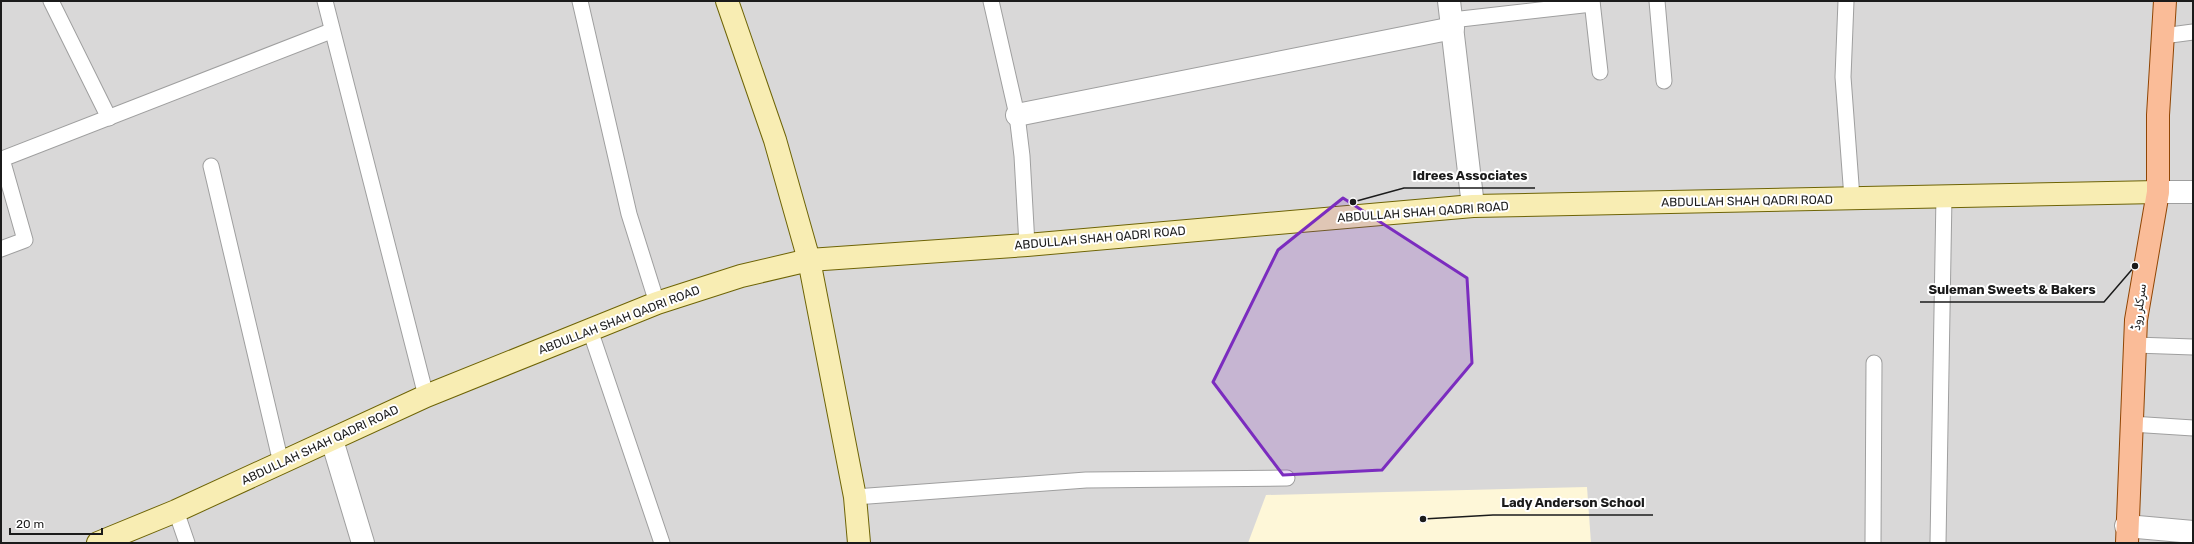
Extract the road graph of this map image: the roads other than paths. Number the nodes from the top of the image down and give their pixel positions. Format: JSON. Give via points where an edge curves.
{"nodes":[{"id":1,"x":51,"y":1,"type":"edge"},
{"id":2,"x":325,"y":1,"type":"edge"},
{"id":3,"x":580,"y":1,"type":"edge"},
{"id":4,"x":727,"y":1,"type":"edge"},
{"id":5,"x":991,"y":1,"type":"edge"},
{"id":6,"x":1657,"y":1,"type":"edge"},
{"id":7,"x":1846,"y":1,"type":"edge"},
{"id":8,"x":2165,"y":1,"type":"edge"},
{"id":9,"x":1592,"y":2,"type":"edge"},
{"id":10,"x":1539,"y":6,"type":"edge"},
{"id":11,"x":1451,"y":16,"type":"edge"},
{"id":12,"x":331,"y":31,"type":"junction"},
{"id":13,"x":2193,"y":32,"type":"edge"},
{"id":14,"x":2163,"y":36,"type":"junction"},
{"id":15,"x":1600,"y":72,"type":"dead end"},
{"id":16,"x":1664,"y":81,"type":"dead end"},
{"id":17,"x":1017,"y":116,"type":"junction"},
{"id":18,"x":109,"y":118,"type":"junction"},
{"id":19,"x":210,"y":166,"type":"dead end"},
{"id":20,"x":2158,"y":192,"type":"junction"},
{"id":21,"x":2193,"y":192,"type":"edge"},
{"id":22,"x":1944,"y":196,"type":"junction"},
{"id":23,"x":1852,"y":198,"type":"junction"},
{"id":24,"x":1473,"y":206,"type":"junction"},
{"id":25,"x":1027,"y":245,"type":"junction"},
{"id":26,"x":1,"y":249,"type":"edge"},
{"id":27,"x":809,"y":260,"type":"junction"},
{"id":28,"x":657,"y":303,"type":"junction"},
{"id":29,"x":590,"y":330,"type":"junction"},
{"id":30,"x":2135,"y":345,"type":"junction"},
{"id":31,"x":2193,"y":347,"type":"edge"},
{"id":32,"x":1874,"y":363,"type":"dead end"},
{"id":33,"x":426,"y":396,"type":"junction"},
{"id":34,"x":2131,"y":424,"type":"junction"},
{"id":35,"x":2193,"y":428,"type":"edge"},
{"id":36,"x":332,"y":440,"type":"junction"},
{"id":37,"x":282,"y":463,"type":"junction"},
{"id":38,"x":1288,"y":478,"type":"dead end"},
{"id":39,"x":855,"y":497,"type":"junction"},
{"id":40,"x":176,"y":511,"type":"junction"},
{"id":41,"x":2193,"y":532,"type":"edge"},
{"id":42,"x":2127,"y":534,"type":"edge"},
{"id":43,"x":98,"y":543,"type":"edge"},
{"id":44,"x":187,"y":543,"type":"edge"},
{"id":45,"x":363,"y":543,"type":"edge"},
{"id":46,"x":662,"y":543,"type":"edge"},
{"id":47,"x":859,"y":543,"type":"edge"},
{"id":48,"x":1873,"y":543,"type":"edge"},
{"id":49,"x":1938,"y":543,"type":"edge"}],
"edges":[{"from":1,"to":18,"type":"lane"},
{"from":2,"to":12,"type":"lane"},
{"from":3,"to":28,"type":"lane","via":[[629,214]]},
{"from":4,"to":27,"type":"street","via":[[775,140]]},
{"from":5,"to":17,"type":"lane"},
{"from":6,"to":16,"type":"lane"},
{"from":7,"to":23,"type":"lane","via":[[1843,77]]},
{"from":8,"to":14,"type":"main road","name":"سرکلر روڈ"},
{"from":9,"to":10,"type":"lane"},
{"from":9,"to":15,"type":"lane"},
{"from":10,"to":11,"type":"lane"},
{"from":11,"to":17,"type":"street"},
{"from":11,"to":24,"type":"street"},
{"from":12,"to":18,"type":"lane"},
{"from":12,"to":33,"type":"lane"},
{"from":13,"to":14,"type":"lane"},
{"from":14,"to":20,"type":"main road","name":"سرکلر روڈ","via":[[2158,115]]},
{"from":17,"to":25,"type":"lane"},
{"from":18,"to":26,"type":"lane","via":[[2,159],[25,240]]},
{"from":19,"to":37,"type":"lane"},
{"from":20,"to":21,"type":"street"},
{"from":20,"to":22,"type":"street","name":"ABDULLAH SHAH QADRI ROAD"},
{"from":20,"to":30,"type":"main road","name":"سرکلر روڈ","via":[[2136,320]]},
{"from":22,"to":23,"type":"street","name":"ABDULLAH SHAH QADRI ROAD"},
{"from":22,"to":49,"type":"lane"},
{"from":23,"to":24,"type":"street","name":"ABDULLAH SHAH QADRI ROAD"},
{"from":24,"to":25,"type":"street","name":"ABDULLAH SHAH QADRI ROAD"},
{"from":25,"to":27,"type":"street","name":"ABDULLAH SHAH QADRI ROAD"},
{"from":27,"to":28,"type":"street","name":"ABDULLAH SHAH QADRI ROAD","via":[[742,276]]},
{"from":27,"to":39,"type":"street"},
{"from":28,"to":29,"type":"street","name":"ABDULLAH SHAH QADRI ROAD"},
{"from":29,"to":33,"type":"street","name":"ABDULLAH SHAH QADRI ROAD"},
{"from":29,"to":46,"type":"lane"},
{"from":30,"to":31,"type":"lane"},
{"from":30,"to":34,"type":"main road","name":"سرکلر روڈ"},
{"from":32,"to":48,"type":"lane"},
{"from":33,"to":36,"type":"street","name":"ABDULLAH SHAH QADRI ROAD"},
{"from":34,"to":35,"type":"lane"},
{"from":34,"to":42,"type":"main road","name":"سرکلر روڈ"},
{"from":36,"to":37,"type":"street","name":"ABDULLAH SHAH QADRI ROAD"},
{"from":36,"to":45,"type":"street"},
{"from":37,"to":40,"type":"street","name":"ABDULLAH SHAH QADRI ROAD"},
{"from":38,"to":39,"type":"lane","via":[[1086,480]]},
{"from":39,"to":47,"type":"street"},
{"from":40,"to":43,"type":"street","name":"ABDULLAH SHAH QADRI ROAD"},
{"from":40,"to":44,"type":"lane"},
{"from":41,"to":42,"type":"street"}]}
